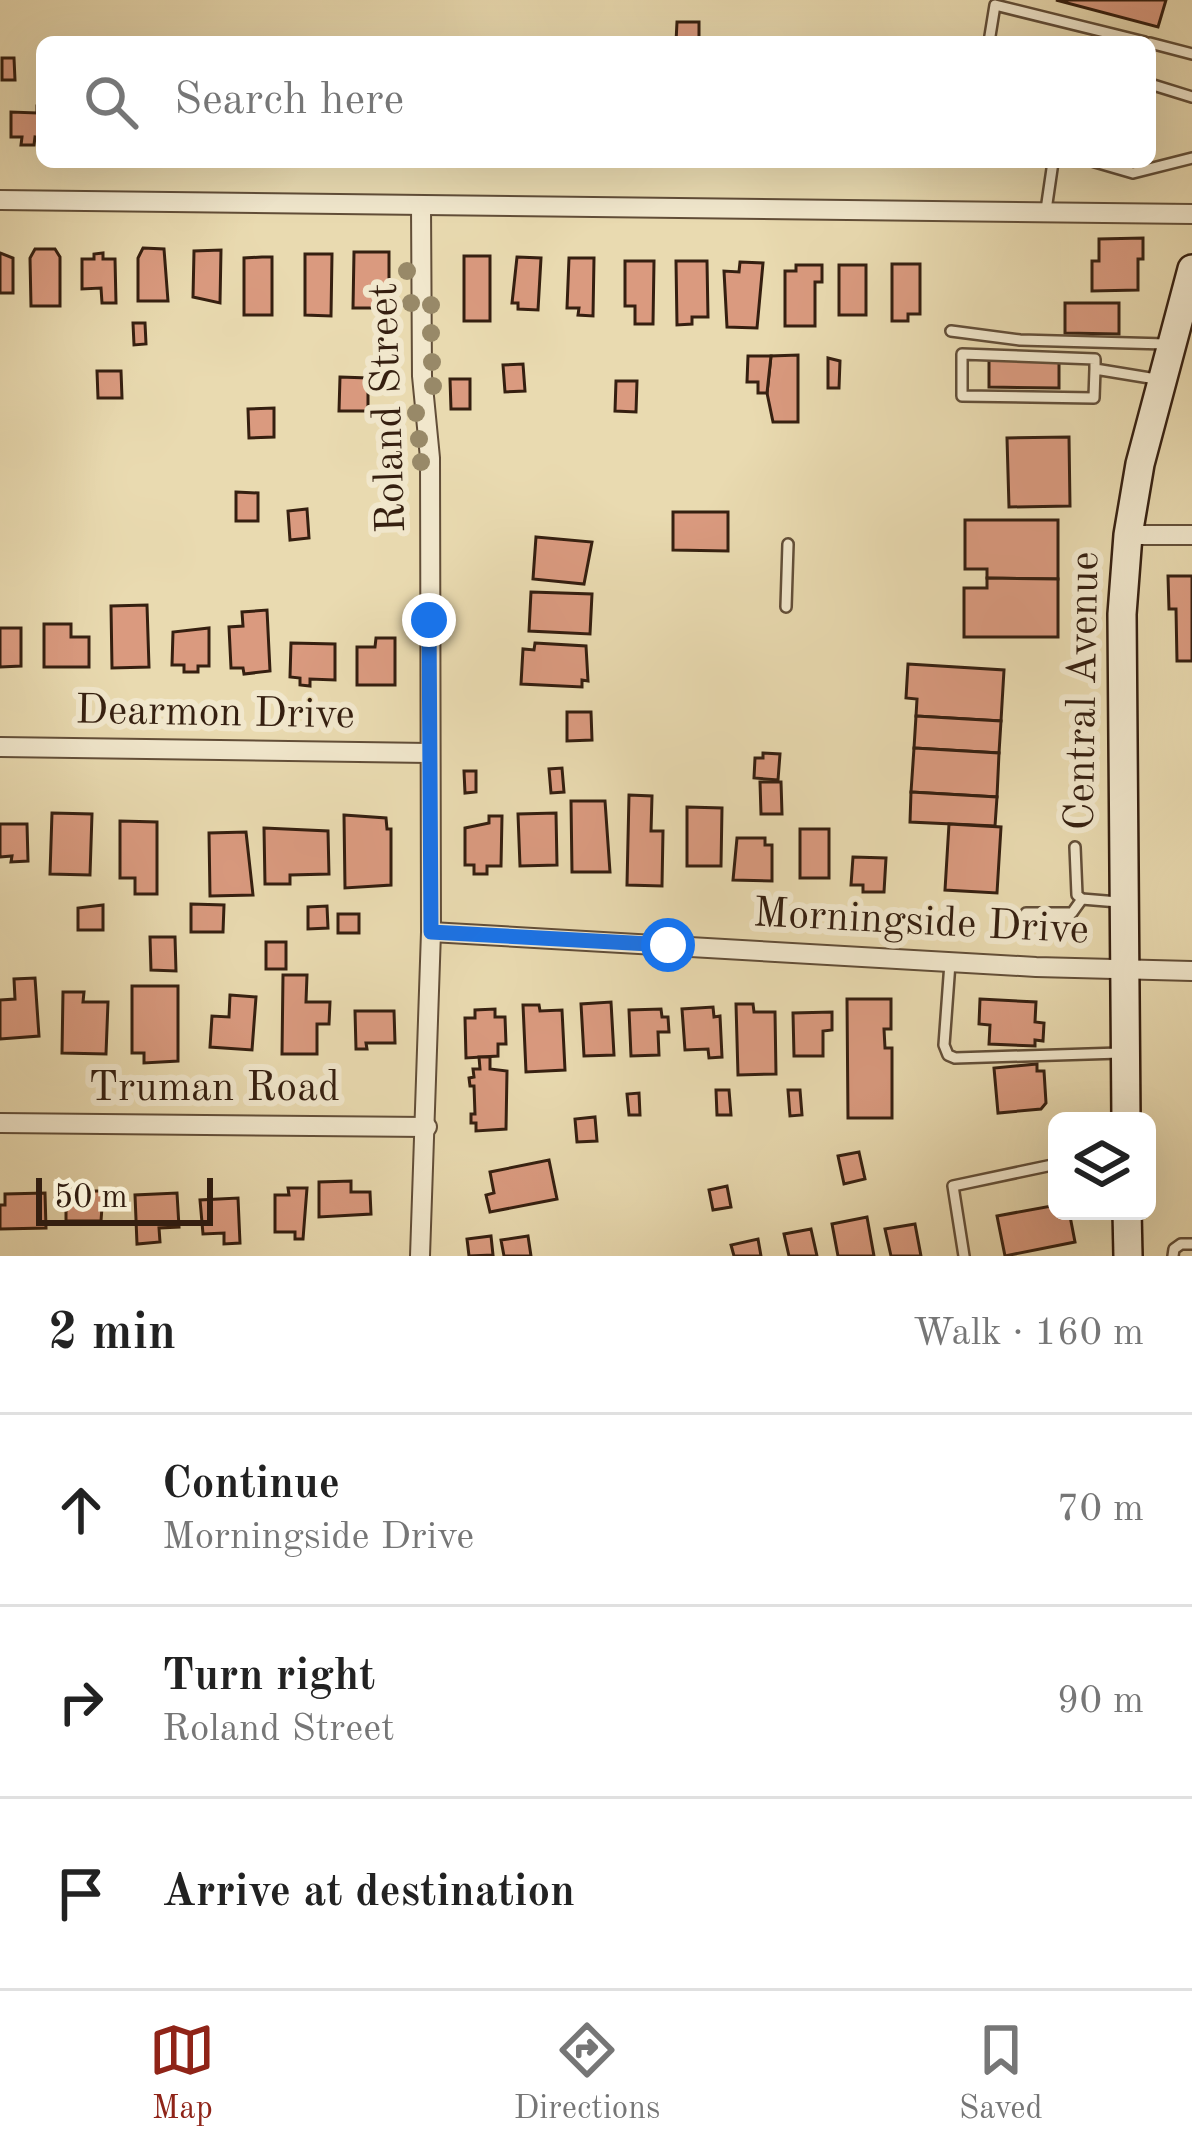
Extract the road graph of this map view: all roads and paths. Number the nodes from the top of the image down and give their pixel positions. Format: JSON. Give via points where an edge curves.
{"nodes":[{"id":1,"x":990,"y":36,"type":"edge"},
{"id":2,"x":1120,"y":36,"type":"edge"},
{"id":3,"x":1156,"y":45,"type":"edge"},
{"id":4,"x":1192,"y":54,"type":"edge"},
{"id":5,"x":1156,"y":86,"type":"edge"},
{"id":6,"x":1192,"y":98,"type":"edge"},
{"id":7,"x":1192,"y":158,"type":"edge"},
{"id":8,"x":1156,"y":167,"type":"edge"},
{"id":9,"x":1052,"y":168,"type":"edge"},
{"id":10,"x":1116,"y":168,"type":"edge"},
{"id":11,"x":1153,"y":168,"type":"edge"},
{"id":12,"x":0,"y":200,"type":"edge"},
{"id":13,"x":421,"y":205,"type":"junction"},
{"id":14,"x":1046,"y":212,"type":"junction"},
{"id":15,"x":1192,"y":214,"type":"edge"},
{"id":16,"x":1192,"y":269,"type":"edge"},
{"id":17,"x":951,"y":331,"type":"dead end"},
{"id":18,"x":1171,"y":344,"type":"junction"},
{"id":19,"x":1095,"y":369,"type":"junction"},
{"id":20,"x":1161,"y":380,"type":"junction"},
{"id":21,"x":1192,"y":535,"type":"edge"},
{"id":22,"x":1128,"y":536,"type":"junction"},
{"id":23,"x":788,"y":544,"type":"dead end"},
{"id":24,"x":786,"y":607,"type":"dead end"},
{"id":25,"x":0,"y":747,"type":"edge"},
{"id":26,"x":429,"y":753,"type":"junction"},
{"id":27,"x":1076,"y":847,"type":"dead end"},
{"id":28,"x":1082,"y":899,"type":"junction"},
{"id":29,"x":1124,"y":902,"type":"junction"},
{"id":30,"x":1026,"y":913,"type":"dead end"},
{"id":31,"x":431,"y":932,"type":"junction"},
{"id":32,"x":950,"y":961,"type":"junction"},
{"id":33,"x":1125,"y":970,"type":"junction"},
{"id":34,"x":1192,"y":971,"type":"edge"},
{"id":35,"x":1126,"y":1053,"type":"junction"},
{"id":36,"x":1126,"y":1112,"type":"edge"},
{"id":37,"x":0,"y":1124,"type":"edge"},
{"id":38,"x":427,"y":1126,"type":"junction"},
{"id":39,"x":1048,"y":1166,"type":"edge"},
{"id":40,"x":1127,"y":1220,"type":"edge"},
{"id":41,"x":1192,"y":1244,"type":"edge"},
{"id":42,"x":420,"y":1256,"type":"edge"},
{"id":43,"x":964,"y":1256,"type":"edge"},
{"id":44,"x":1128,"y":1256,"type":"edge"},
{"id":45,"x":1173,"y":1256,"type":"edge"}],
"edges":[{"from":1,"to":2,"type":"lane","via":[[994,5]]},
{"from":3,"to":4,"type":"lane"},
{"from":5,"to":6,"type":"lane"},
{"from":7,"to":8,"type":"lane"},
{"from":9,"to":14,"type":"lane"},
{"from":10,"to":11,"type":"lane"},
{"from":12,"to":13,"type":"street"},
{"from":13,"to":14,"type":"street"},
{"from":13,"to":26,"type":"street","name":"Roland Street"},
{"from":14,"to":15,"type":"street"},
{"from":16,"to":18,"type":"main road","name":"Central Avenue"},
{"from":17,"to":18,"type":"lane"},
{"from":18,"to":20,"type":"main road","name":"Central Avenue"},
{"from":19,"to":19,"type":"lane","via":[[1094,398],[962,396],[962,354],[1095,358]]},
{"from":19,"to":20,"type":"lane"},
{"from":20,"to":22,"type":"main road","name":"Central Avenue"},
{"from":21,"to":22,"type":"street"},
{"from":22,"to":29,"type":"main road","name":"Central Avenue"},
{"from":23,"to":24,"type":"lane"},
{"from":25,"to":26,"type":"street","name":"Dearmon Drive"},
{"from":26,"to":31,"type":"street","name":"Roland Street"},
{"from":27,"to":28,"type":"lane"},
{"from":28,"to":29,"type":"lane"},
{"from":28,"to":30,"type":"lane","via":[[1072,913]]},
{"from":29,"to":33,"type":"main road","name":"Central Avenue"},
{"from":31,"to":32,"type":"street","name":"Morningside Drive"},
{"from":31,"to":38,"type":"street","name":"Roland Street"},
{"from":32,"to":33,"type":"street","name":"Morningside Drive"},
{"from":32,"to":35,"type":"lane","via":[[948,1055]]},
{"from":33,"to":34,"type":"street","name":"Morningside Drive"},
{"from":33,"to":35,"type":"main road","name":"Central Avenue"},
{"from":35,"to":36,"type":"main road","name":"Central Avenue"},
{"from":37,"to":38,"type":"street","name":"Truman Road"},
{"from":38,"to":42,"type":"street","name":"Roland Street"},
{"from":39,"to":43,"type":"lane","via":[[953,1186]]},
{"from":40,"to":44,"type":"main road"},
{"from":41,"to":45,"type":"lane"}]}
